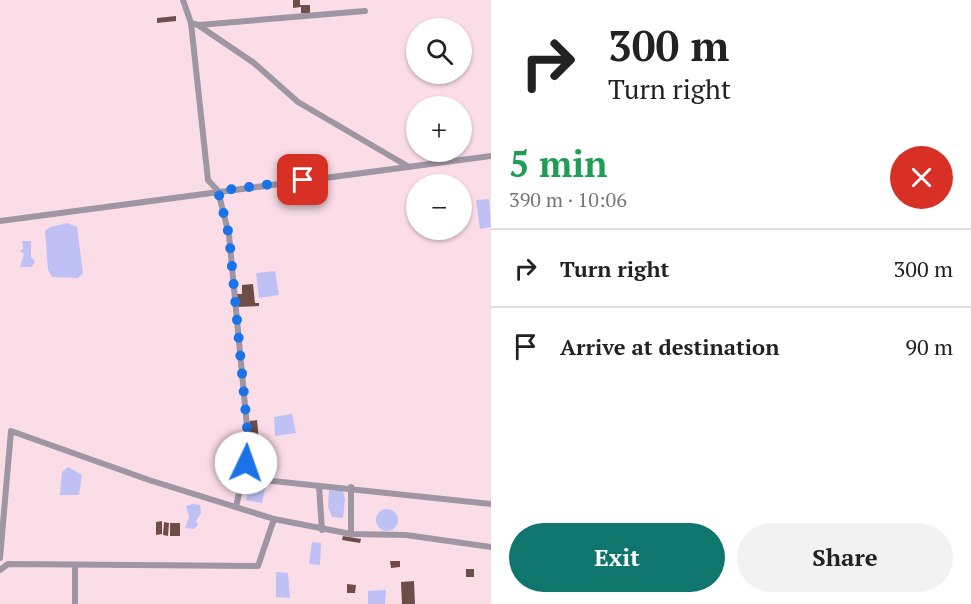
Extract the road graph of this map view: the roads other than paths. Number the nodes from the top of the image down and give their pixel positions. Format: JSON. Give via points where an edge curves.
{"nodes":[{"id":1,"x":183,"y":0,"type":"edge"},
{"id":2,"x":365,"y":11,"type":"dead end"},
{"id":3,"x":195,"y":24,"type":"junction"},
{"id":4,"x":491,"y":156,"type":"edge"},
{"id":5,"x":409,"y":167,"type":"junction"},
{"id":6,"x":218,"y":191,"type":"junction"},
{"id":7,"x":0,"y":221,"type":"edge"},
{"id":8,"x":244,"y":478,"type":"junction"},
{"id":9,"x":320,"y":486,"type":"junction"},
{"id":10,"x":351,"y":488,"type":"junction"},
{"id":11,"x":491,"y":504,"type":"edge"},
{"id":12,"x":236,"y":507,"type":"junction"},
{"id":13,"x":274,"y":519,"type":"junction"},
{"id":14,"x":322,"y":530,"type":"junction"},
{"id":15,"x":351,"y":534,"type":"junction"},
{"id":16,"x":491,"y":547,"type":"edge"},
{"id":17,"x":0,"y":558,"type":"edge"},
{"id":18,"x":0,"y":563,"type":"edge"},
{"id":19,"x":8,"y":564,"type":"junction"},
{"id":20,"x":75,"y":565,"type":"junction"},
{"id":21,"x":0,"y":570,"type":"edge"},
{"id":22,"x":75,"y":604,"type":"edge"}],
"edges":[{"from":1,"to":3,"type":"street"},
{"from":2,"to":3,"type":"street"},
{"from":3,"to":5,"type":"street","via":[[254,63],[298,102]]},
{"from":3,"to":6,"type":"street","via":[[208,180]]},
{"from":4,"to":5,"type":"street"},
{"from":5,"to":6,"type":"street"},
{"from":6,"to":7,"type":"street"},
{"from":6,"to":8,"type":"street","via":[[229,235],[249,448]]},
{"from":8,"to":9,"type":"street"},
{"from":8,"to":12,"type":"street"},
{"from":9,"to":10,"type":"street"},
{"from":9,"to":14,"type":"street"},
{"from":10,"to":11,"type":"street"},
{"from":10,"to":15,"type":"street"},
{"from":12,"to":13,"type":"street"},
{"from":12,"to":17,"type":"street","via":[[11,431]]},
{"from":13,"to":14,"type":"street"},
{"from":13,"to":20,"type":"street","via":[[258,566]]},
{"from":14,"to":15,"type":"street"},
{"from":15,"to":16,"type":"street","via":[[406,535]]},
{"from":18,"to":19,"type":"street"},
{"from":19,"to":20,"type":"street"},
{"from":19,"to":21,"type":"street"},
{"from":20,"to":22,"type":"street"}]}
